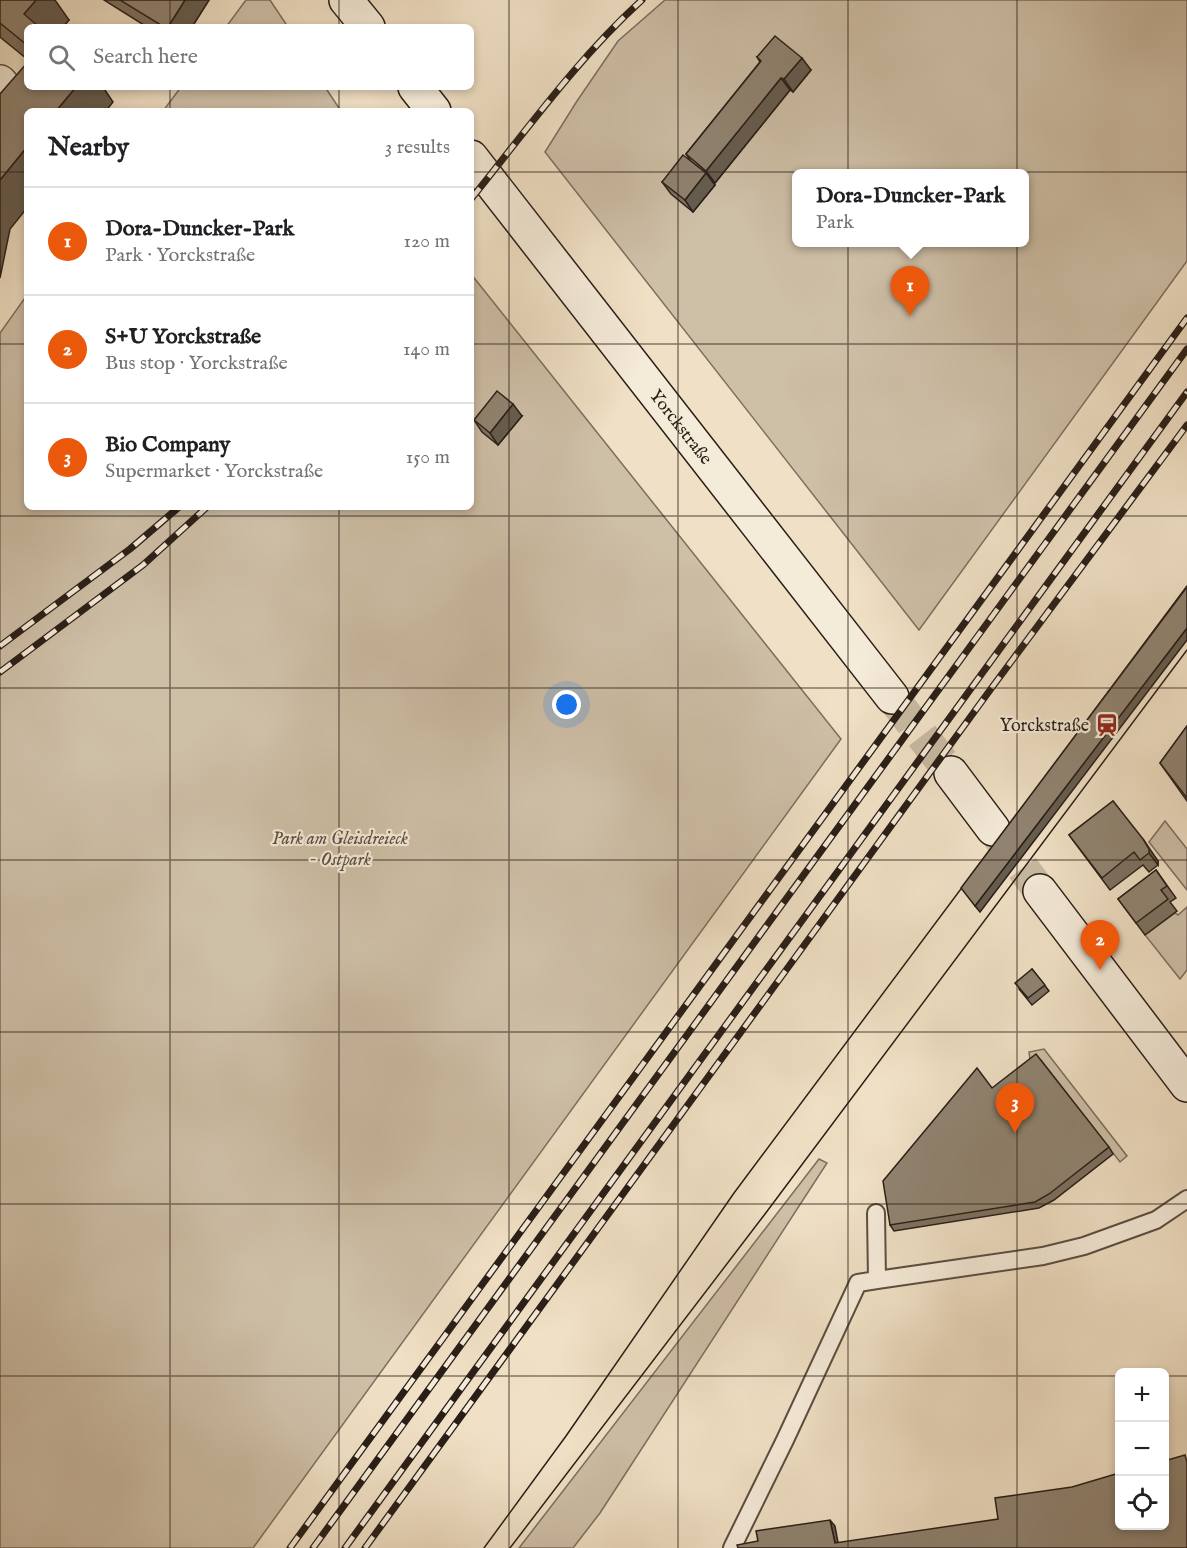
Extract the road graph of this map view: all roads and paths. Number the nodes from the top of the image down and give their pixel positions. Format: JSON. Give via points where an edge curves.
{"nodes":[{"id":1,"x":346,"y":0,"type":"edge"},
{"id":2,"x":366,"y":24,"type":"edge"},
{"id":3,"x":0,"y":82,"type":"edge"},
{"id":4,"x":417,"y":90,"type":"edge"},
{"id":5,"x":0,"y":93,"type":"edge"},
{"id":6,"x":432,"y":108,"type":"edge"},
{"id":7,"x":474,"y":161,"type":"edge"},
{"id":8,"x":892,"y":697,"type":"tunnel mouth"},
{"id":9,"x":951,"y":773,"type":"tunnel mouth"},
{"id":10,"x":993,"y":829,"type":"tunnel mouth"},
{"id":11,"x":1040,"y":891,"type":"tunnel mouth"},
{"id":12,"x":1187,"y":1085,"type":"edge"},
{"id":13,"x":1187,"y":1199,"type":"edge"},
{"id":14,"x":876,"y":1213,"type":"dead end"},
{"id":15,"x":877,"y":1280,"type":"junction"},
{"id":16,"x":732,"y":1548,"type":"edge"}],
"edges":[{"from":1,"to":2,"type":"main road"},
{"from":3,"to":5,"type":"main road","via":[[6,89]]},
{"from":4,"to":6,"type":"main road"},
{"from":7,"to":8,"type":"main road","name":"Yorckstraße"},
{"from":9,"to":10,"type":"main road"},
{"from":11,"to":12,"type":"main road"},
{"from":13,"to":15,"type":"lane","via":[[1156,1220],[1084,1246]]},
{"from":14,"to":15,"type":"lane"},
{"from":15,"to":16,"type":"lane","via":[[858,1283]]}]}
